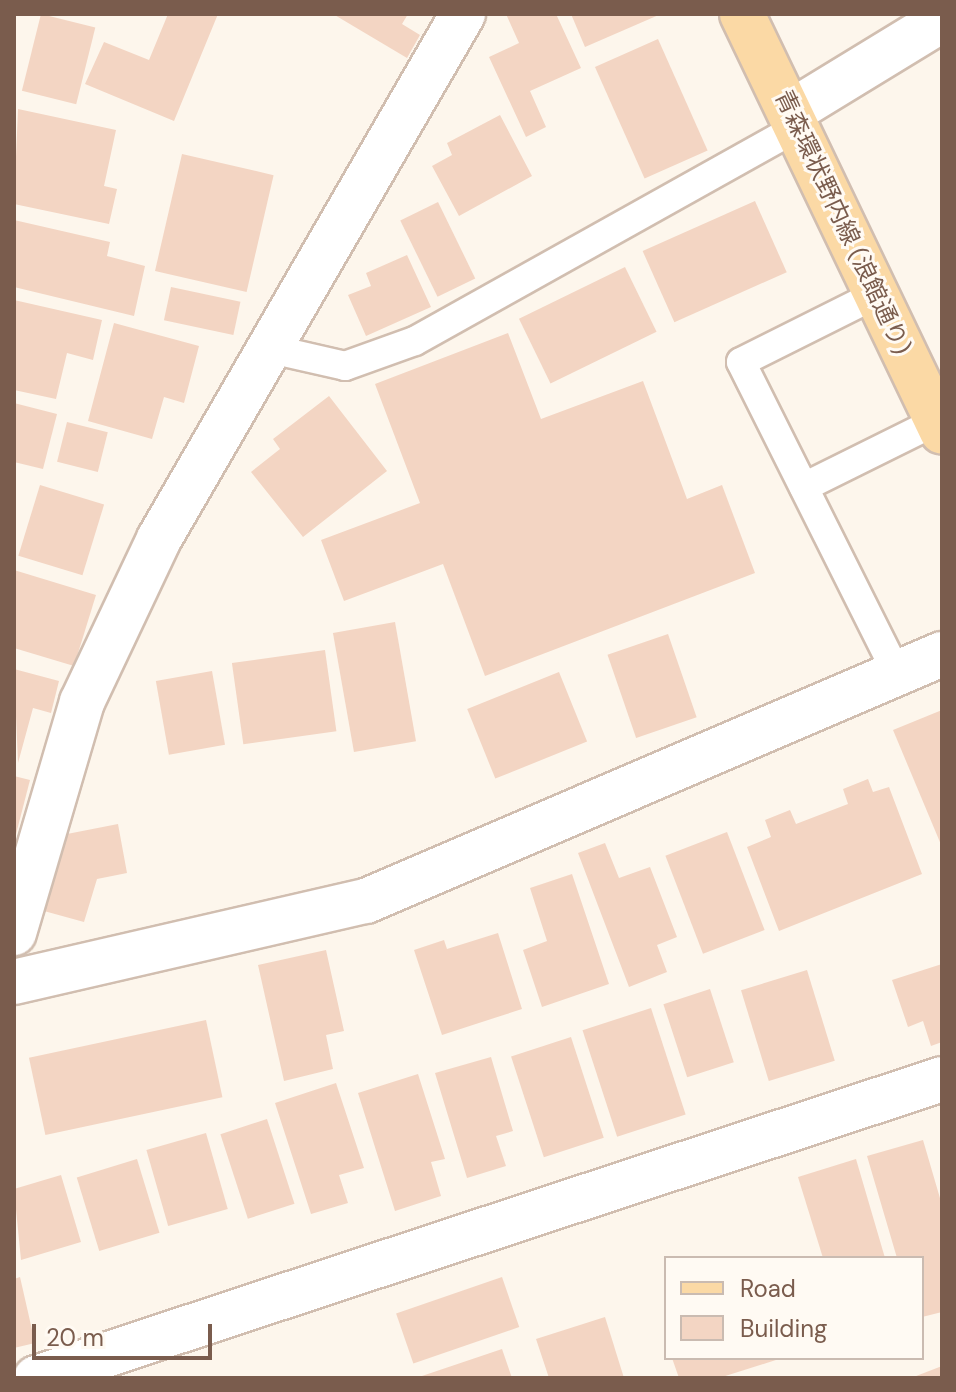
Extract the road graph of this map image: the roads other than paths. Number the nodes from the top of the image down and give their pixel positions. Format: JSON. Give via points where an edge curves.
{"nodes":[{"id":1,"x":463,"y":14,"type":"edge"},
{"id":2,"x":742,"y":14,"type":"edge"},
{"id":3,"x":942,"y":20,"type":"edge"},
{"id":4,"x":794,"y":119,"type":"junction"},
{"id":5,"x":877,"y":294,"type":"junction"},
{"id":6,"x":271,"y":349,"type":"junction"},
{"id":7,"x":940,"y":426,"type":"edge"},
{"id":8,"x":804,"y":487,"type":"junction"},
{"id":9,"x":942,"y":654,"type":"edge"},
{"id":10,"x":897,"y":674,"type":"junction"},
{"id":11,"x":14,"y":933,"type":"edge"},
{"id":12,"x":14,"y":982,"type":"edge"},
{"id":13,"x":942,"y":1079,"type":"edge"},
{"id":14,"x":36,"y":1378,"type":"edge"}],
"edges":[{"from":1,"to":6,"type":"street"},
{"from":2,"to":4,"type":"main road","name":"青森環状野内線 (浪館通り)"},
{"from":3,"to":4,"type":"street"},
{"from":4,"to":5,"type":"main road","name":"青森環状野内線 (浪館通り)"},
{"from":4,"to":6,"type":"lane","via":[[415,341],[345,366]]},
{"from":5,"to":7,"type":"main road","name":"青森環状野内線 (浪館通り)"},
{"from":5,"to":8,"type":"lane","via":[[741,362]]},
{"from":6,"to":11,"type":"street","via":[[159,539],[82,702]]},
{"from":7,"to":8,"type":"lane"},
{"from":8,"to":10,"type":"lane"},
{"from":9,"to":10,"type":"street"},
{"from":10,"to":12,"type":"street","via":[[366,901]]},
{"from":13,"to":14,"type":"street"}]}
